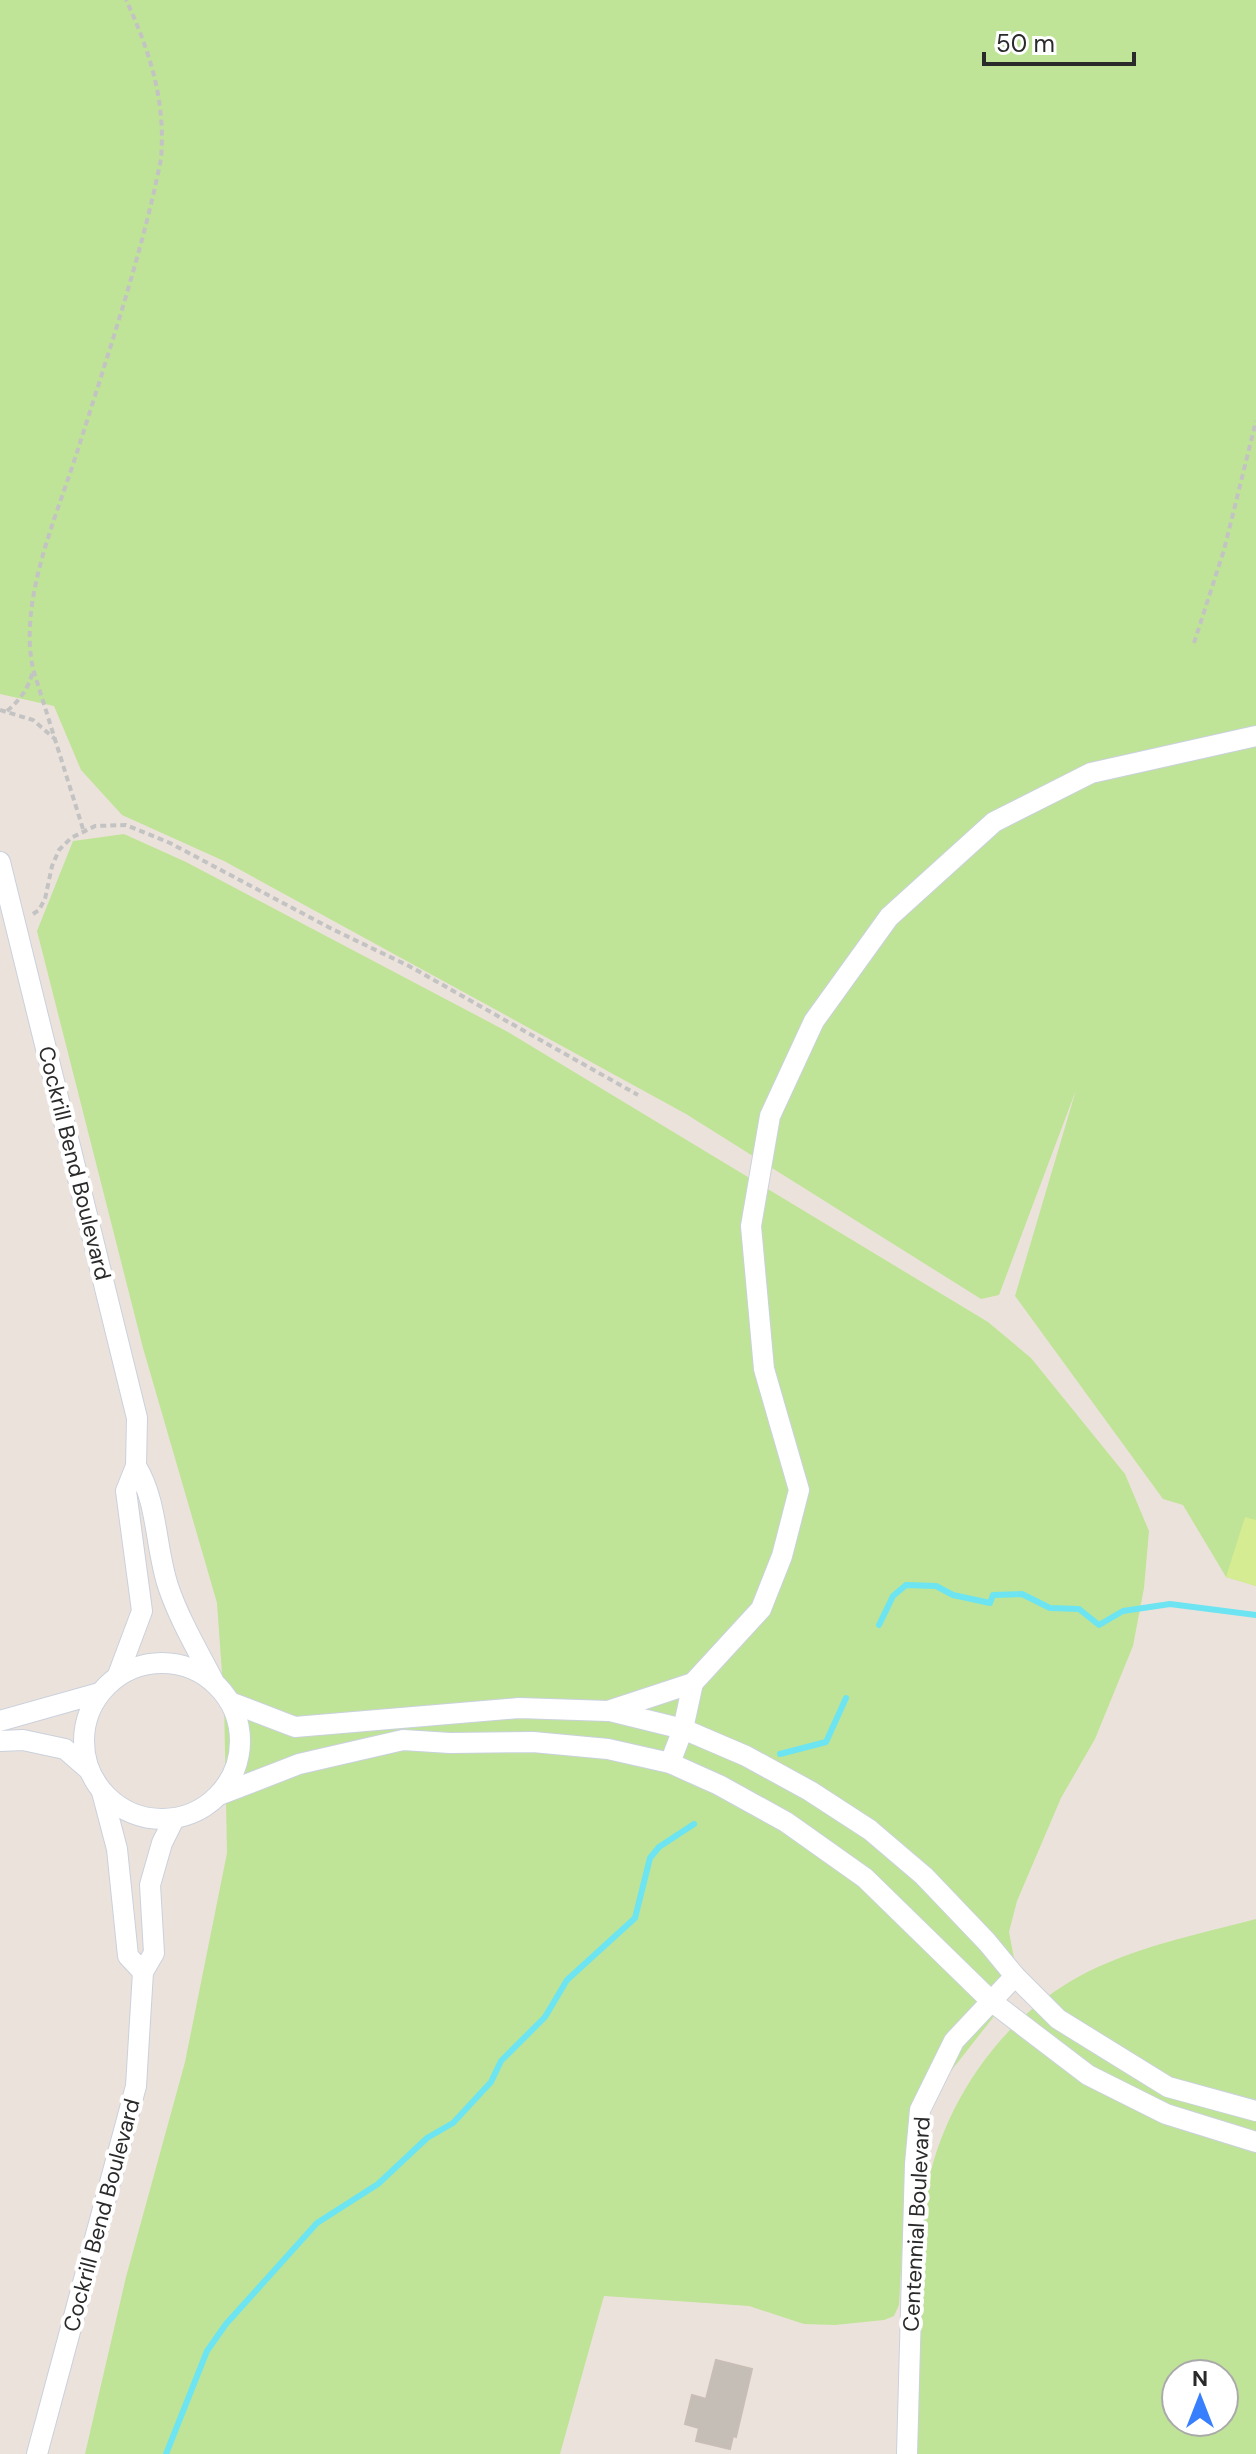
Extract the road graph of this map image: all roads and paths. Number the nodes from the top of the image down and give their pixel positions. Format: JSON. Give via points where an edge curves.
{"nodes":[{"id":1,"x":126,"y":0,"type":"edge"},
{"id":2,"x":1256,"y":421,"type":"edge"},
{"id":3,"x":1194,"y":643,"type":"dead end"},
{"id":4,"x":33,"y":669,"type":"junction"},
{"id":5,"x":0,"y":710,"type":"edge"},
{"id":6,"x":7,"y":711,"type":"junction"},
{"id":7,"x":1256,"y":736,"type":"edge"},
{"id":8,"x":57,"y":740,"type":"junction"},
{"id":9,"x":83,"y":829,"type":"junction"},
{"id":10,"x":0,"y":862,"type":"edge"},
{"id":11,"x":14,"y":919,"type":"junction"},
{"id":12,"x":638,"y":1095,"type":"dead end"},
{"id":13,"x":136,"y":1466,"type":"junction"},
{"id":14,"x":118,"y":1675,"type":"junction"},
{"id":15,"x":215,"y":1683,"type":"junction"},
{"id":16,"x":693,"y":1683,"type":"junction"},
{"id":17,"x":99,"y":1693,"type":"junction"},
{"id":18,"x":230,"y":1702,"type":"junction"},
{"id":19,"x":608,"y":1711,"type":"junction"},
{"id":20,"x":402,"y":1718,"type":"junction"},
{"id":21,"x":0,"y":1721,"type":"edge"},
{"id":22,"x":683,"y":1729,"type":"junction"},
{"id":23,"x":403,"y":1740,"type":"junction"},
{"id":24,"x":0,"y":1741,"type":"edge"},
{"id":25,"x":670,"y":1763,"type":"junction"},
{"id":26,"x":88,"y":1769,"type":"junction"},
{"id":27,"x":102,"y":1792,"type":"junction"},
{"id":28,"x":219,"y":1795,"type":"junction"},
{"id":29,"x":174,"y":1819,"type":"junction"},
{"id":30,"x":143,"y":1972,"type":"junction"},
{"id":31,"x":1015,"y":1976,"type":"junction"},
{"id":32,"x":991,"y":2001,"type":"junction"},
{"id":33,"x":1256,"y":2111,"type":"edge"},
{"id":34,"x":1256,"y":2142,"type":"edge"},
{"id":35,"x":37,"y":2454,"type":"edge"},
{"id":36,"x":907,"y":2454,"type":"edge"}],
"edges":[{"from":1,"to":4,"type":"path","via":[[160,96],[161,159],[38,581],[29,630]]},
{"from":2,"to":3,"type":"path"},
{"from":4,"to":6,"type":"path","via":[[29,687]]},
{"from":4,"to":8,"type":"path"},
{"from":5,"to":6,"type":"path"},
{"from":6,"to":8,"type":"path","via":[[33,720]]},
{"from":7,"to":16,"type":"street","via":[[1091,773],[994,822],[889,917],[814,1021],[770,1116],[751,1226],[764,1369],[799,1490],[761,1609]]},
{"from":8,"to":9,"type":"path"},
{"from":9,"to":11,"type":"path","via":[[59,850],[39,910]]},
{"from":9,"to":12,"type":"path","via":[[126,825],[170,843],[409,966]]},
{"from":10,"to":11,"type":"street","name":"Cockrill Bend Boulevard"},
{"from":11,"to":13,"type":"street","name":"Cockrill Bend Boulevard","via":[[137,1418]]},
{"from":13,"to":14,"type":"street","name":"Cockrill Bend Boulevard","via":[[126,1491],[142,1611]]},
{"from":13,"to":15,"type":"street","name":"Cockrill Bend Boulevard","via":[[147,1484],[168,1585]]},
{"from":14,"to":15,"type":"street","via":[[143,1665],[169,1663],[193,1669]]},
{"from":14,"to":17,"type":"street"},
{"from":15,"to":18,"type":"street"},
{"from":16,"to":19,"type":"street"},
{"from":16,"to":22,"type":"street"},
{"from":17,"to":21,"type":"street"},
{"from":17,"to":26,"type":"street","via":[[86,1717]]},
{"from":18,"to":20,"type":"street","via":[[295,1727]]},
{"from":18,"to":28,"type":"street","via":[[239,1725],[240,1750]]},
{"from":19,"to":20,"type":"street","via":[[519,1708]]},
{"from":19,"to":22,"type":"street"},
{"from":20,"to":23,"type":"street"},
{"from":22,"to":25,"type":"street"},
{"from":22,"to":31,"type":"street","via":[[746,1756],[870,1830],[924,1876]]},
{"from":23,"to":25,"type":"street","via":[[533,1742],[608,1749]]},
{"from":23,"to":28,"type":"street","via":[[299,1764]]},
{"from":24,"to":26,"type":"street","via":[[65,1749]]},
{"from":25,"to":32,"type":"street","via":[[786,1822],[865,1878]]},
{"from":26,"to":27,"type":"street"},
{"from":27,"to":29,"type":"street","via":[[122,1809],[147,1818]]},
{"from":27,"to":30,"type":"street","name":"Cockrill Bend Boulevard","via":[[117,1849],[128,1956]]},
{"from":28,"to":29,"type":"street"},
{"from":29,"to":30,"type":"street","name":"Cockrill Bend Boulevard","via":[[150,1885],[154,1953]]},
{"from":30,"to":35,"type":"street","name":"Cockrill Bend Boulevard","via":[[136,2086]]},
{"from":31,"to":32,"type":"street","name":"Centennial Boulevard"},
{"from":31,"to":33,"type":"street","via":[[1058,2019],[1168,2087]]},
{"from":32,"to":34,"type":"street","via":[[1088,2075],[1166,2114]]},
{"from":32,"to":36,"type":"street","name":"Centennial Boulevard","via":[[954,2041],[920,2110]]}]}
